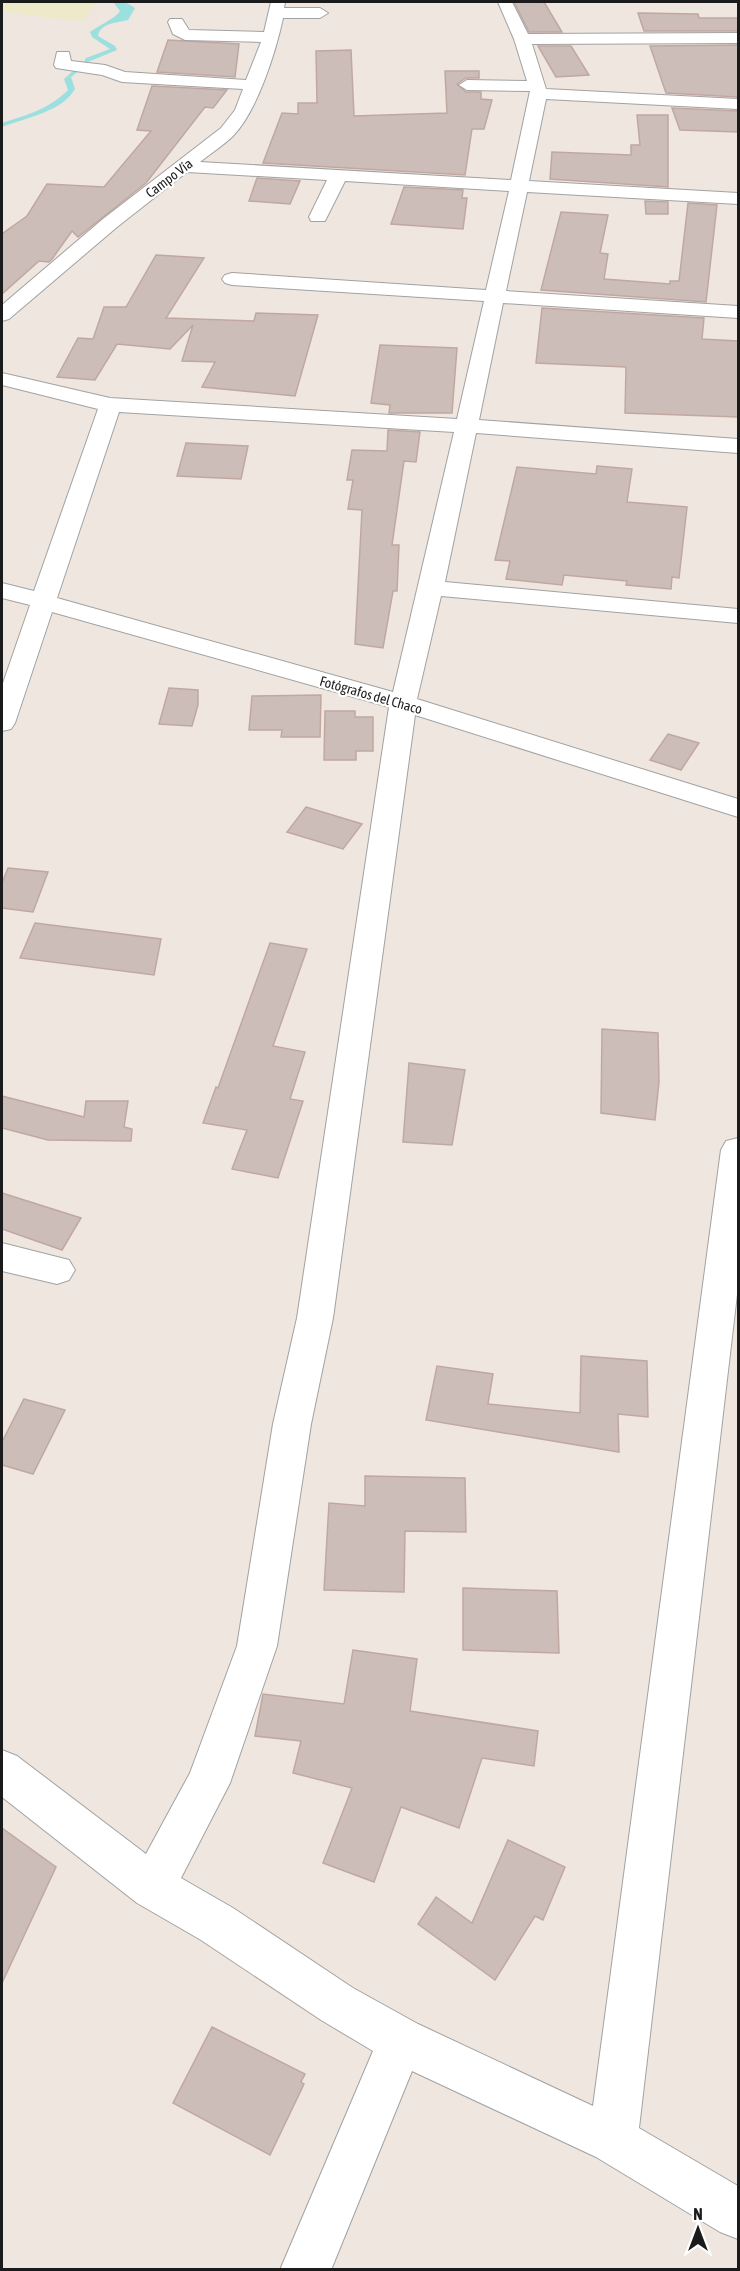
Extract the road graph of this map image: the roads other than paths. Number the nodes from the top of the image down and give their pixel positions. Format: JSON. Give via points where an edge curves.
{"nodes":[{"id":1,"x":505,"y":3,"type":"dead end"},
{"id":2,"x":277,"y":7,"type":"edge"},
{"id":3,"x":320,"y":13,"type":"dead end"},
{"id":4,"x":176,"y":22,"type":"dead end"},
{"id":5,"x":271,"y":37,"type":"junction"},
{"id":6,"x":738,"y":38,"type":"edge"},
{"id":7,"x":522,"y":39,"type":"junction"},
{"id":8,"x":63,"y":55,"type":"dead end"},
{"id":9,"x":252,"y":85,"type":"junction"},
{"id":10,"x":467,"y":85,"type":"dead end"},
{"id":11,"x":538,"y":90,"type":"junction"},
{"id":12,"x":738,"y":104,"type":"edge"},
{"id":13,"x":185,"y":166,"type":"junction"},
{"id":14,"x":339,"y":176,"type":"junction"},
{"id":15,"x":518,"y":186,"type":"junction"},
{"id":16,"x":738,"y":199,"type":"edge"},
{"id":17,"x":318,"y":217,"type":"dead end"},
{"id":18,"x":232,"y":279,"type":"dead end"},
{"id":19,"x":494,"y":296,"type":"junction"},
{"id":20,"x":738,"y":312,"type":"edge"},
{"id":21,"x":2,"y":315,"type":"edge"},
{"id":22,"x":2,"y":380,"type":"edge"},
{"id":23,"x":110,"y":405,"type":"junction"},
{"id":24,"x":465,"y":426,"type":"junction"},
{"id":25,"x":738,"y":446,"type":"edge"},
{"id":26,"x":431,"y":588,"type":"junction"},
{"id":27,"x":2,"y":590,"type":"edge"},
{"id":28,"x":41,"y":601,"type":"junction"},
{"id":29,"x":738,"y":616,"type":"edge"},
{"id":30,"x":403,"y":704,"type":"junction"},
{"id":31,"x":2,"y":723,"type":"edge"},
{"id":32,"x":738,"y":808,"type":"edge"},
{"id":33,"x":738,"y":1150,"type":"edge"},
{"id":34,"x":2,"y":1257,"type":"edge"},
{"id":35,"x":57,"y":1270,"type":"dead end"},
{"id":36,"x":2,"y":1771,"type":"edge"},
{"id":37,"x":153,"y":1887,"type":"junction"},
{"id":38,"x":401,"y":2041,"type":"junction"},
{"id":39,"x":614,"y":2140,"type":"junction"},
{"id":40,"x":738,"y":2214,"type":"edge"},
{"id":41,"x":305,"y":2270,"type":"edge"}],
"edges":[{"from":1,"to":7,"type":"street"},
{"from":2,"to":3,"type":"street"},
{"from":2,"to":5,"type":"street","name":"Campo Vía"},
{"from":4,"to":5,"type":"street","via":[[179,31],[186,34]]},
{"from":5,"to":9,"type":"street","name":"Campo Vía"},
{"from":6,"to":7,"type":"street"},
{"from":7,"to":11,"type":"street"},
{"from":8,"to":9,"type":"street","via":[[62,66],[105,70],[122,77]]},
{"from":9,"to":13,"type":"street","name":"Campo Vía","via":[[243,110],[227,132]]},
{"from":10,"to":11,"type":"street"},
{"from":11,"to":12,"type":"street"},
{"from":11,"to":15,"type":"street"},
{"from":13,"to":14,"type":"street"},
{"from":13,"to":21,"type":"street","name":"Campo Vía","via":[[110,223]]},
{"from":14,"to":15,"type":"street"},
{"from":14,"to":17,"type":"street"},
{"from":15,"to":16,"type":"street"},
{"from":15,"to":19,"type":"street"},
{"from":18,"to":19,"type":"street"},
{"from":19,"to":20,"type":"street"},
{"from":19,"to":24,"type":"street"},
{"from":22,"to":23,"type":"street"},
{"from":23,"to":24,"type":"street"},
{"from":23,"to":28,"type":"street"},
{"from":24,"to":25,"type":"street"},
{"from":24,"to":26,"type":"street"},
{"from":26,"to":29,"type":"street"},
{"from":26,"to":30,"type":"street"},
{"from":27,"to":28,"type":"street","name":"Fotógrafos del Chaco"},
{"from":28,"to":30,"type":"street","name":"Fotógrafos del Chaco"},
{"from":28,"to":31,"type":"street"},
{"from":30,"to":32,"type":"street","name":"Fotógrafos del Chaco"},
{"from":30,"to":37,"type":"street","via":[[315,1318],[292,1424],[257,1646],[208,1783]]},
{"from":33,"to":39,"type":"street"},
{"from":34,"to":35,"type":"street"},
{"from":36,"to":37,"type":"street"},
{"from":37,"to":38,"type":"street"},
{"from":38,"to":39,"type":"street"},
{"from":38,"to":41,"type":"street"},
{"from":39,"to":40,"type":"street"}]}
